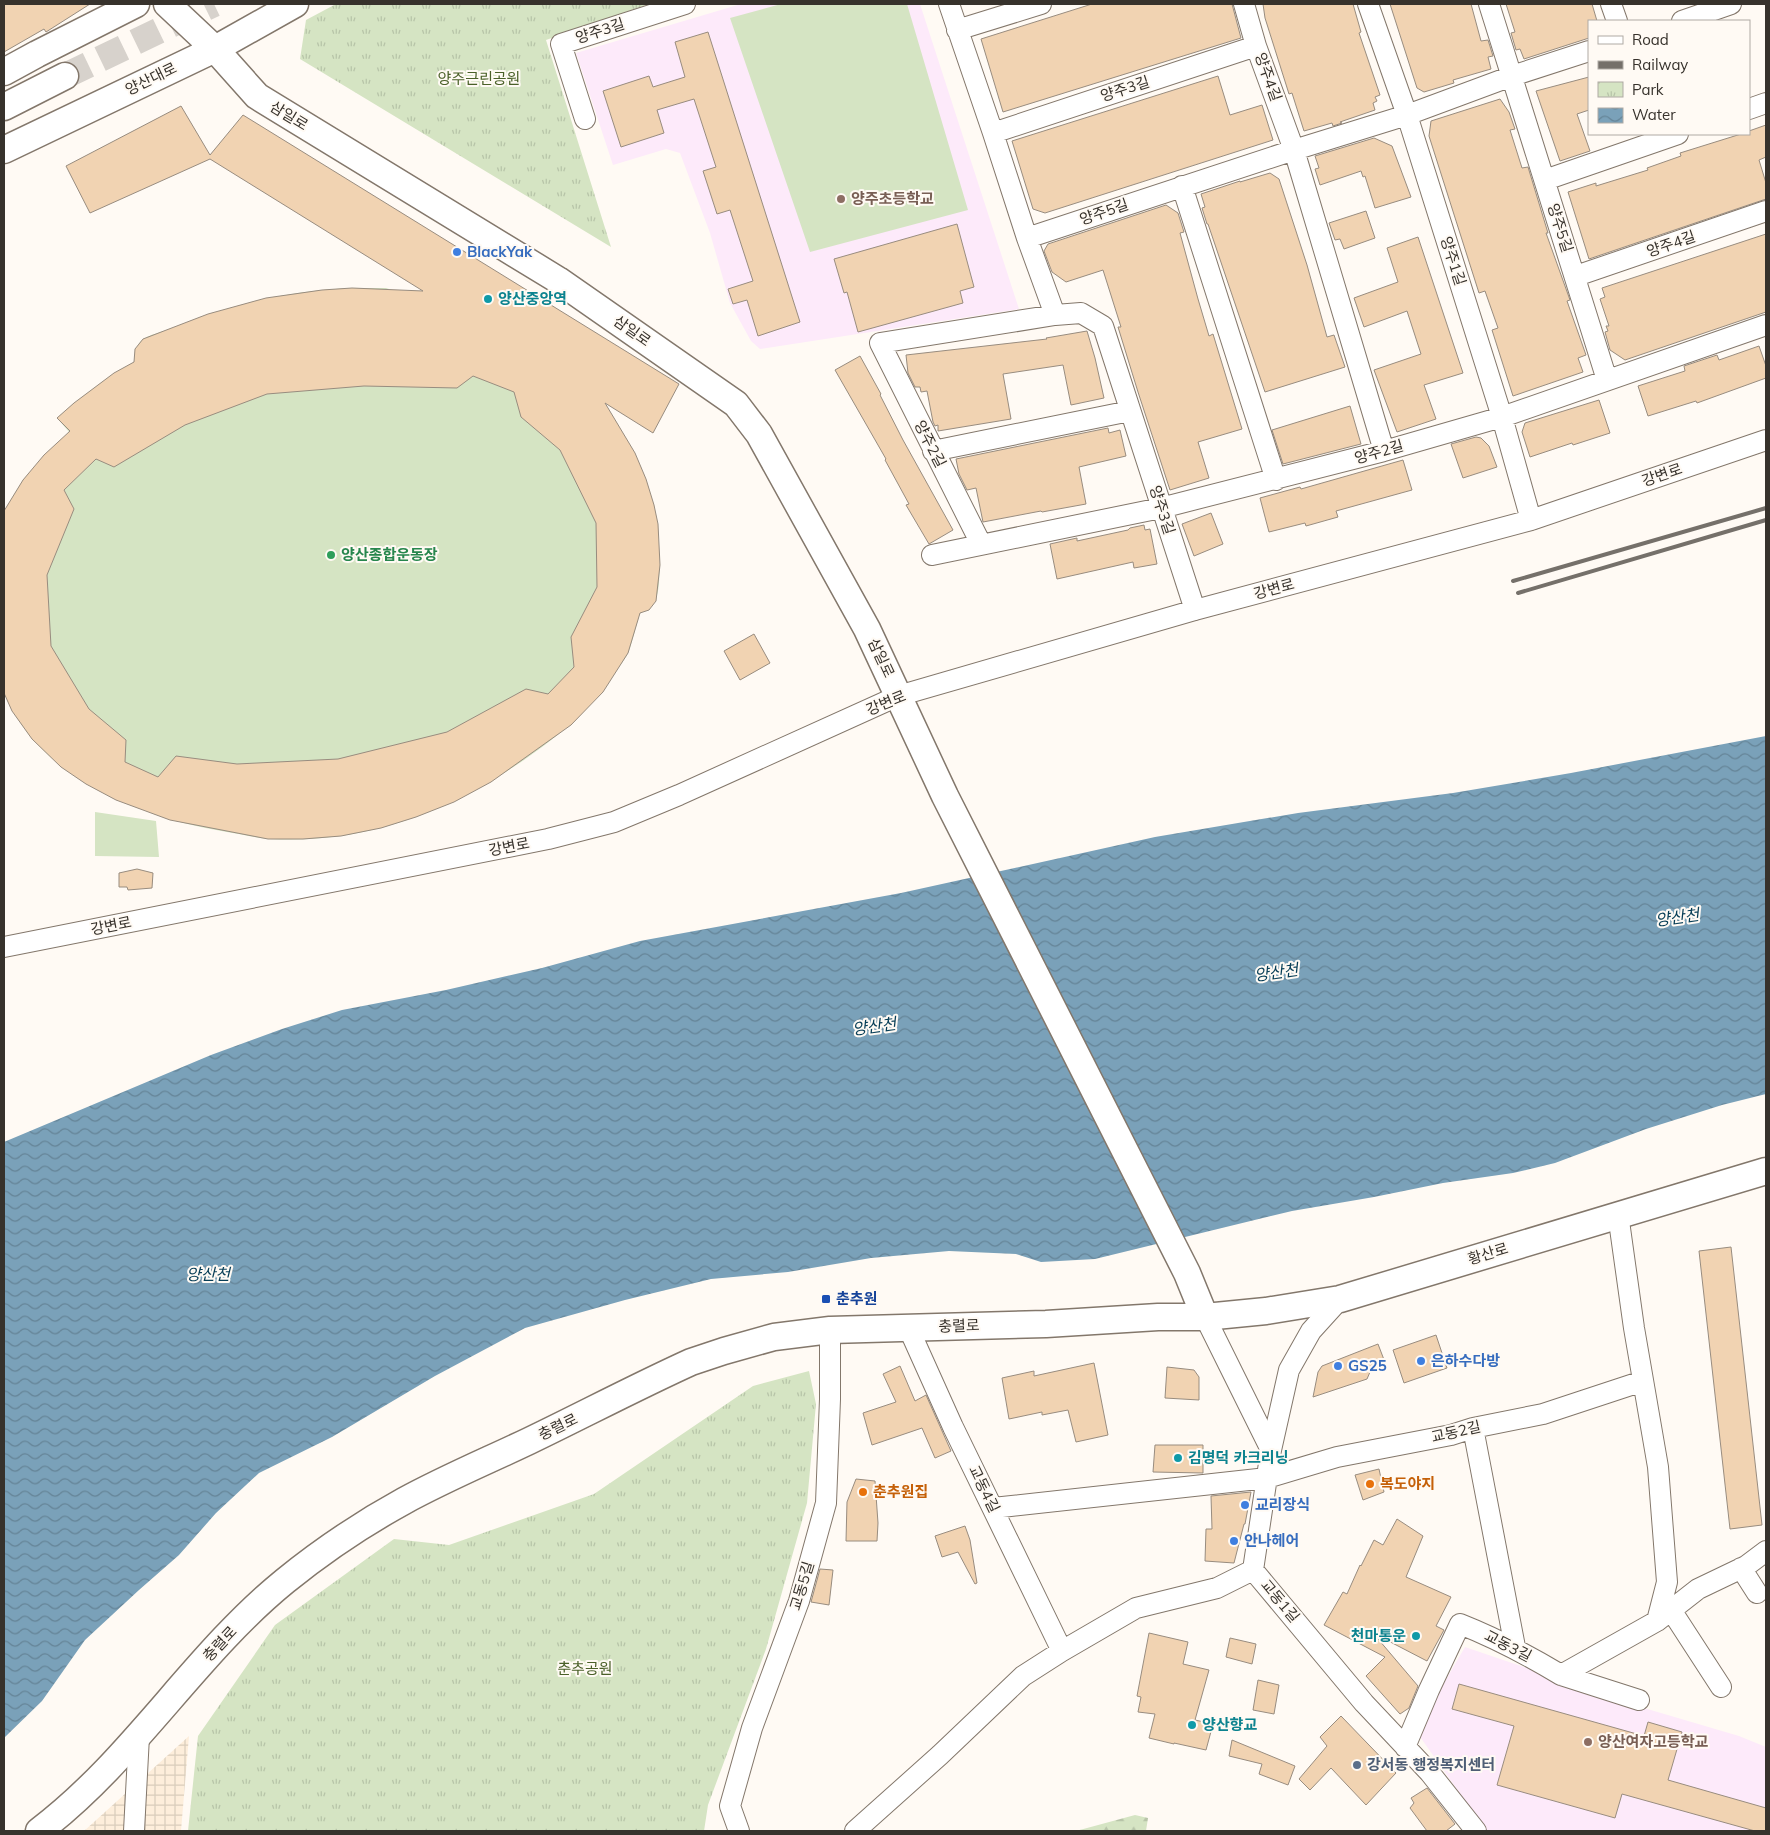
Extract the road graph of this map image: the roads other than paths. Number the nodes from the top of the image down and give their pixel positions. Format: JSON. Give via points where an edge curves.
{"nodes":[{"id":1,"x":136,"y":4,"type":"edge"},
{"id":2,"x":167,"y":4,"type":"edge"},
{"id":3,"x":295,"y":4,"type":"edge"},
{"id":4,"x":685,"y":4,"type":"edge"},
{"id":5,"x":949,"y":4,"type":"edge"},
{"id":6,"x":1041,"y":4,"type":"edge"},
{"id":7,"x":1244,"y":4,"type":"edge"},
{"id":8,"x":1368,"y":4,"type":"edge"},
{"id":9,"x":1489,"y":4,"type":"edge"},
{"id":10,"x":1611,"y":4,"type":"edge"},
{"id":11,"x":1730,"y":4,"type":"edge"},
{"id":12,"x":1617,"y":20,"type":"edge"},
{"id":13,"x":1685,"y":20,"type":"edge"},
{"id":14,"x":957,"y":30,"type":"junction"},
{"id":15,"x":1256,"y":46,"type":"junction"},
{"id":16,"x":215,"y":48,"type":"junction"},
{"id":17,"x":1588,"y":51,"type":"edge"},
{"id":18,"x":4,"y":72,"type":"edge"},
{"id":19,"x":65,"y":76,"type":"tunnel mouth"},
{"id":20,"x":1512,"y":76,"type":"junction"},
{"id":21,"x":1766,"y":103,"type":"edge"},
{"id":22,"x":4,"y":106,"type":"edge"},
{"id":23,"x":1750,"y":109,"type":"edge"},
{"id":24,"x":1407,"y":116,"type":"junction"},
{"id":25,"x":584,"y":119,"type":"dead end"},
{"id":26,"x":993,"y":133,"type":"junction"},
{"id":27,"x":1675,"y":135,"type":"edge"},
{"id":28,"x":4,"y":150,"type":"edge"},
{"id":29,"x":1294,"y":150,"type":"junction"},
{"id":30,"x":1544,"y":180,"type":"junction"},
{"id":31,"x":1182,"y":186,"type":"junction"},
{"id":32,"x":1766,"y":212,"type":"edge"},
{"id":33,"x":1027,"y":238,"type":"junction"},
{"id":34,"x":1576,"y":276,"type":"junction"},
{"id":35,"x":1055,"y":315,"type":"junction"},
{"id":36,"x":1766,"y":325,"type":"edge"},
{"id":37,"x":880,"y":343,"type":"joint"},
{"id":38,"x":1607,"y":380,"type":"junction"},
{"id":39,"x":1130,"y":410,"type":"junction"},
{"id":40,"x":1502,"y":417,"type":"junction"},
{"id":41,"x":1766,"y":440,"type":"edge"},
{"id":42,"x":934,"y":451,"type":"junction"},
{"id":43,"x":1384,"y":451,"type":"junction"},
{"id":44,"x":1276,"y":480,"type":"junction"},
{"id":45,"x":1161,"y":508,"type":"junction"},
{"id":46,"x":1531,"y":520,"type":"junction"},
{"id":47,"x":981,"y":544,"type":"junction"},
{"id":48,"x":932,"y":554,"type":"dead end"},
{"id":49,"x":1195,"y":610,"type":"junction"},
{"id":50,"x":898,"y":696,"type":"junction"},
{"id":51,"x":4,"y":947,"type":"edge"},
{"id":52,"x":1766,"y":1170,"type":"edge"},
{"id":53,"x":1618,"y":1214,"type":"junction"},
{"id":54,"x":1340,"y":1299,"type":"junction"},
{"id":55,"x":1205,"y":1317,"type":"junction"},
{"id":56,"x":908,"y":1327,"type":"junction"},
{"id":57,"x":830,"y":1330,"type":"junction"},
{"id":58,"x":1643,"y":1381,"type":"junction"},
{"id":59,"x":1473,"y":1428,"type":"junction"},
{"id":60,"x":1271,"y":1450,"type":"junction"},
{"id":61,"x":1267,"y":1478,"type":"junction"},
{"id":62,"x":993,"y":1508,"type":"junction"},
{"id":63,"x":1766,"y":1551,"type":"edge"},
{"id":64,"x":1741,"y":1568,"type":"junction"},
{"id":65,"x":1253,"y":1570,"type":"junction"},
{"id":66,"x":1757,"y":1593,"type":"dead end"},
{"id":67,"x":1664,"y":1615,"type":"junction"},
{"id":68,"x":1515,"y":1648,"type":"junction"},
{"id":69,"x":1062,"y":1651,"type":"junction"},
{"id":70,"x":1561,"y":1675,"type":"junction"},
{"id":71,"x":1720,"y":1687,"type":"dead end"},
{"id":72,"x":1639,"y":1700,"type":"dead end"},
{"id":73,"x":139,"y":1736,"type":"junction"},
{"id":74,"x":1405,"y":1747,"type":"junction"},
{"id":75,"x":39,"y":1831,"type":"edge"},
{"id":76,"x":134,"y":1831,"type":"edge"},
{"id":77,"x":739,"y":1831,"type":"edge"},
{"id":78,"x":855,"y":1831,"type":"edge"},
{"id":79,"x":1476,"y":1831,"type":"edge"}],
"edges":[{"from":1,"to":18,"type":"main road"},
{"from":2,"to":16,"type":"main road","name":"삼일로"},
{"from":3,"to":16,"type":"main road","name":"양산대로"},
{"from":4,"to":25,"type":"street","name":"양주3길","via":[[561,44]]},
{"from":5,"to":14,"type":"street"},
{"from":6,"to":14,"type":"street"},
{"from":7,"to":15,"type":"street","name":"양주4길"},
{"from":8,"to":24,"type":"street","name":"양주1길"},
{"from":9,"to":20,"type":"street","name":"양주5길"},
{"from":10,"to":12,"type":"street"},
{"from":11,"to":13,"type":"street"},
{"from":14,"to":26,"type":"street"},
{"from":15,"to":26,"type":"street","name":"양주3길"},
{"from":15,"to":29,"type":"street","name":"양주4길"},
{"from":16,"to":28,"type":"main road","name":"양산대로"},
{"from":16,"to":50,"type":"main road","name":"삼일로","via":[[257,96],[558,280],[736,404],[759,434],[867,629]]},
{"from":17,"to":20,"type":"street","name":"양주5길"},
{"from":19,"to":22,"type":"main road"},
{"from":20,"to":24,"type":"street","name":"양주5길"},
{"from":20,"to":30,"type":"street","name":"양주5길"},
{"from":21,"to":23,"type":"street"},
{"from":24,"to":29,"type":"street","name":"양주5길"},
{"from":24,"to":40,"type":"street","name":"양주1길"},
{"from":26,"to":33,"type":"street"},
{"from":27,"to":30,"type":"street"},
{"from":29,"to":31,"type":"street","name":"양주5길"},
{"from":29,"to":43,"type":"street"},
{"from":30,"to":34,"type":"street","name":"양주5길"},
{"from":31,"to":33,"type":"street","name":"양주5길"},
{"from":31,"to":44,"type":"street"},
{"from":32,"to":34,"type":"street","name":"양주4길"},
{"from":33,"to":35,"type":"street"},
{"from":34,"to":38,"type":"street","name":"양주5길"},
{"from":35,"to":37,"type":"street","name":"양주3길"},
{"from":35,"to":39,"type":"street","name":"양주3길","via":[[1081,313],[1103,326]]},
{"from":36,"to":38,"type":"street","name":"양주2길"},
{"from":37,"to":42,"type":"street","name":"양주2길"},
{"from":38,"to":40,"type":"street","name":"양주2길"},
{"from":39,"to":42,"type":"street"},
{"from":39,"to":45,"type":"street","name":"양주3길"},
{"from":40,"to":43,"type":"street","name":"양주2길"},
{"from":40,"to":46,"type":"street","name":"양주1길"},
{"from":41,"to":46,"type":"street","name":"강변로"},
{"from":42,"to":47,"type":"street","name":"양주2길"},
{"from":43,"to":44,"type":"street","name":"양주2길"},
{"from":44,"to":45,"type":"street","name":"양주2길"},
{"from":45,"to":47,"type":"street","name":"양주2길"},
{"from":45,"to":49,"type":"street","name":"양주3길"},
{"from":46,"to":49,"type":"street","name":"강변로"},
{"from":47,"to":48,"type":"street","name":"양주2길"},
{"from":49,"to":50,"type":"street","name":"강변로"},
{"from":50,"to":51,"type":"street","name":"강변로","via":[[614,822],[548,839]]},
{"from":50,"to":55,"type":"main road","name":"삼일로","via":[[948,802],[1187,1273]]},
{"from":52,"to":53,"type":"main road","name":"황산로"},
{"from":53,"to":54,"type":"main road","name":"황산로"},
{"from":53,"to":58,"type":"street"},
{"from":54,"to":55,"type":"main road","name":"황산로","via":[[1266,1312]]},
{"from":54,"to":60,"type":"street","name":"교동1길","via":[[1311,1331],[1293,1360]]},
{"from":55,"to":56,"type":"main road","name":"충렬로"},
{"from":55,"to":60,"type":"street"},
{"from":56,"to":57,"type":"main road","name":"충렬로"},
{"from":56,"to":62,"type":"street","name":"교동4길"},
{"from":57,"to":73,"type":"main road","name":"충렬로","via":[[774,1337],[691,1362],[404,1501],[338,1541],[259,1604],[209,1655]]},
{"from":57,"to":77,"type":"street","name":"교동5길","via":[[826,1503],[799,1601],[752,1728],[730,1806]]},
{"from":58,"to":59,"type":"street","name":"교동2길","via":[[1543,1414]]},
{"from":58,"to":67,"type":"street","via":[[1658,1467],[1667,1582]]},
{"from":59,"to":61,"type":"street","name":"교동2길","via":[[1337,1457]]},
{"from":59,"to":68,"type":"street"},
{"from":60,"to":61,"type":"street","name":"교동1길"},
{"from":61,"to":62,"type":"street","name":"교동2길"},
{"from":61,"to":65,"type":"street","name":"교동1길"},
{"from":62,"to":69,"type":"street","name":"교동4길"},
{"from":63,"to":64,"type":"street"},
{"from":64,"to":66,"type":"street"},
{"from":64,"to":67,"type":"street","via":[[1698,1589]]},
{"from":65,"to":69,"type":"street","via":[[1217,1588],[1136,1608]]},
{"from":65,"to":74,"type":"street","name":"교동1길"},
{"from":67,"to":70,"type":"street"},
{"from":67,"to":71,"type":"street"},
{"from":68,"to":70,"type":"street","name":"교동3길"},
{"from":68,"to":74,"type":"street","name":"교동3길","via":[[1460,1624]]},
{"from":69,"to":78,"type":"street","via":[[1023,1676]]},
{"from":70,"to":72,"type":"street","name":"교동3길"},
{"from":73,"to":75,"type":"main road","name":"충렬로","via":[[62,1814]]},
{"from":73,"to":76,"type":"street"},
{"from":74,"to":79,"type":"street","name":"교동1길"}]}
